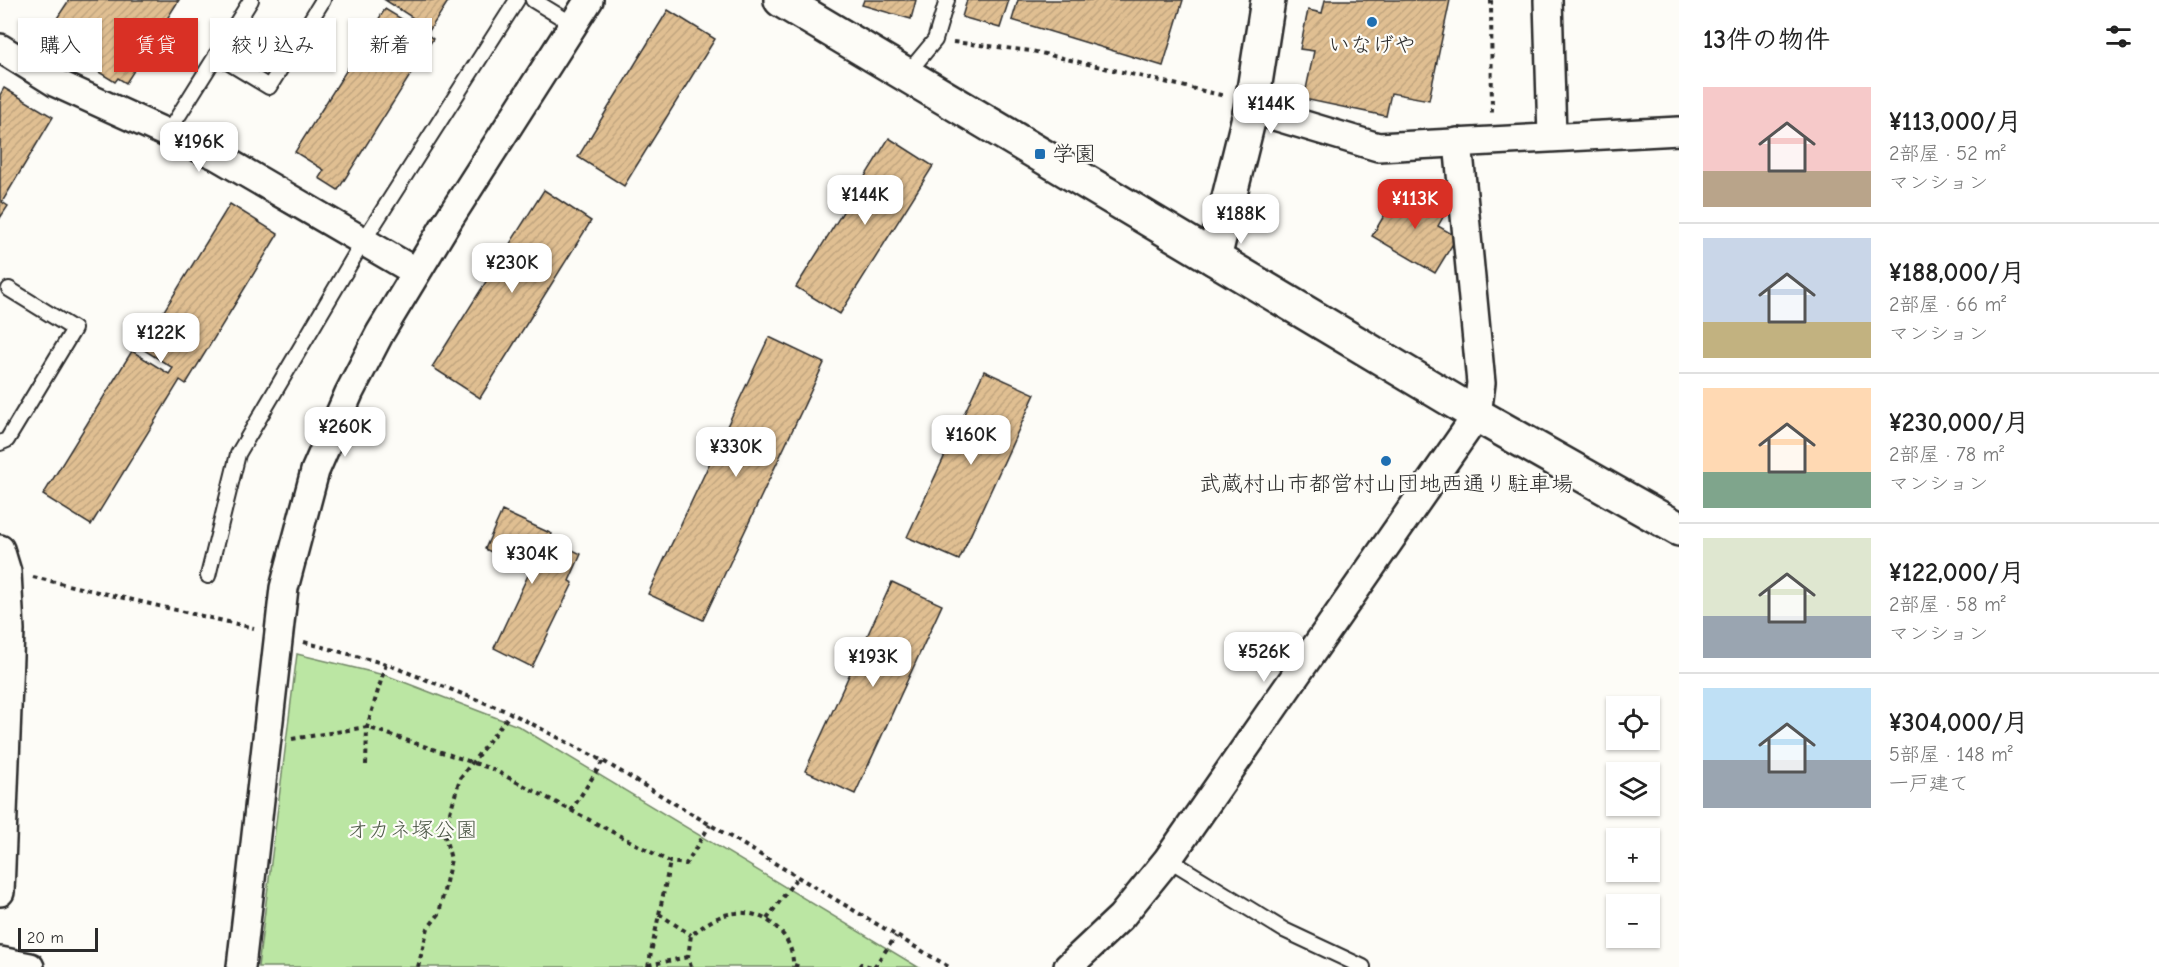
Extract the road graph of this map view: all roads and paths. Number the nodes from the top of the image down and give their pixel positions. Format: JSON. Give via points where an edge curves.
{"nodes":[{"id":1,"x":251,"y":0,"type":"edge"},
{"id":2,"x":323,"y":0,"type":"edge"},
{"id":3,"x":517,"y":0,"type":"edge"},
{"id":4,"x":533,"y":0,"type":"edge"},
{"id":5,"x":589,"y":0,"type":"edge"},
{"id":6,"x":781,"y":0,"type":"edge"},
{"id":7,"x":946,"y":0,"type":"edge"},
{"id":8,"x":1268,"y":0,"type":"edge"},
{"id":9,"x":1491,"y":0,"type":"edge"},
{"id":10,"x":1548,"y":0,"type":"edge"},
{"id":11,"x":240,"y":18,"type":"edge"},
{"id":12,"x":312,"y":18,"type":"edge"},
{"id":13,"x":574,"y":25,"type":"junction"},
{"id":14,"x":935,"y":40,"type":"junction"},
{"id":15,"x":0,"y":48,"type":"edge"},
{"id":16,"x":210,"y":65,"type":"edge"},
{"id":17,"x":244,"y":72,"type":"edge"},
{"id":18,"x":278,"y":72,"type":"edge"},
{"id":19,"x":906,"y":75,"type":"junction"},
{"id":20,"x":1252,"y":106,"type":"junction"},
{"id":21,"x":1679,"y":131,"type":"edge"},
{"id":22,"x":167,"y":134,"type":"junction"},
{"id":23,"x":1552,"y":137,"type":"junction"},
{"id":24,"x":1492,"y":140,"type":"junction"},
{"id":25,"x":1458,"y":142,"type":"junction"},
{"id":26,"x":364,"y":240,"type":"junction"},
{"id":27,"x":1214,"y":258,"type":"junction"},
{"id":28,"x":416,"y":272,"type":"junction"},
{"id":29,"x":9,"y":289,"type":"dead end"},
{"id":30,"x":1477,"y":415,"type":"junction"},
{"id":31,"x":0,"y":443,"type":"edge"},
{"id":32,"x":1679,"y":529,"type":"edge"},
{"id":33,"x":3,"y":560,"type":"edge"},
{"id":34,"x":208,"y":576,"type":"dead end"},
{"id":35,"x":278,"y":635,"type":"junction"},
{"id":36,"x":386,"y":664,"type":"junction"},
{"id":37,"x":511,"y":713,"type":"junction"},
{"id":38,"x":367,"y":728,"type":"junction"},
{"id":39,"x":285,"y":740,"type":"dead end"},
{"id":40,"x":603,"y":761,"type":"junction"},
{"id":41,"x":473,"y":763,"type":"junction"},
{"id":42,"x":366,"y":765,"type":"dead end"},
{"id":43,"x":571,"y":811,"type":"junction"},
{"id":44,"x":710,"y":825,"type":"junction"},
{"id":45,"x":1168,"y":859,"type":"junction"},
{"id":46,"x":670,"y":862,"type":"junction"},
{"id":47,"x":798,"y":876,"type":"junction"},
{"id":48,"x":0,"y":892,"type":"edge"},
{"id":49,"x":659,"y":914,"type":"junction"},
{"id":50,"x":767,"y":919,"type":"junction"},
{"id":51,"x":691,"y":935,"type":"junction"},
{"id":52,"x":896,"y":936,"type":"junction"},
{"id":53,"x":688,"y":957,"type":"junction"},
{"id":54,"x":0,"y":961,"type":"edge"},
{"id":55,"x":648,"y":966,"type":"edge"},
{"id":56,"x":794,"y":966,"type":"edge"},
{"id":57,"x":30,"y":967,"type":"edge"},
{"id":58,"x":242,"y":967,"type":"edge"},
{"id":59,"x":418,"y":967,"type":"edge"},
{"id":60,"x":692,"y":967,"type":"edge"},
{"id":61,"x":800,"y":967,"type":"edge"},
{"id":62,"x":859,"y":967,"type":"edge"},
{"id":63,"x":873,"y":967,"type":"edge"},
{"id":64,"x":949,"y":967,"type":"edge"},
{"id":65,"x":1068,"y":967,"type":"edge"},
{"id":66,"x":1363,"y":967,"type":"edge"}],
"edges":[{"from":1,"to":11,"type":"lane"},
{"from":2,"to":12,"type":"lane"},
{"from":3,"to":26,"type":"lane"},
{"from":4,"to":13,"type":"lane"},
{"from":5,"to":13,"type":"street"},
{"from":6,"to":19,"type":"street"},
{"from":7,"to":14,"type":"lane"},
{"from":8,"to":20,"type":"street"},
{"from":9,"to":24,"type":"path"},
{"from":10,"to":23,"type":"street"},
{"from":13,"to":28,"type":"street"},
{"from":14,"to":19,"type":"lane"},
{"from":14,"to":20,"type":"path","via":[[1032,51]]},
{"from":15,"to":22,"type":"street","via":[[56,83]]},
{"from":16,"to":22,"type":"lane"},
{"from":17,"to":18,"type":"lane","via":[[269,87]]},
{"from":19,"to":27,"type":"street"},
{"from":20,"to":25,"type":"street","via":[[1378,147]]},
{"from":20,"to":27,"type":"street"},
{"from":21,"to":23,"type":"street"},
{"from":22,"to":26,"type":"street","via":[[216,156]]},
{"from":23,"to":24,"type":"street"},
{"from":24,"to":25,"type":"street"},
{"from":25,"to":30,"type":"street","via":[[1481,383]]},
{"from":26,"to":28,"type":"street"},
{"from":26,"to":34,"type":"lane","via":[[238,454]]},
{"from":27,"to":30,"type":"street"},
{"from":28,"to":35,"type":"street","via":[[349,393],[315,471],[284,588]]},
{"from":29,"to":31,"type":"lane","via":[[74,329],[7,440]]},
{"from":30,"to":32,"type":"street"},
{"from":30,"to":45,"type":"street"},
{"from":33,"to":35,"type":"path"},
{"from":33,"to":48,"type":"street","via":[[10,630]]},
{"from":35,"to":36,"type":"path"},
{"from":35,"to":58,"type":"street"},
{"from":36,"to":37,"type":"path"},
{"from":36,"to":38,"type":"path"},
{"from":37,"to":40,"type":"path"},
{"from":37,"to":41,"type":"path"},
{"from":38,"to":39,"type":"path"},
{"from":38,"to":41,"type":"path"},
{"from":38,"to":42,"type":"path"},
{"from":40,"to":43,"type":"path"},
{"from":40,"to":44,"type":"path"},
{"from":41,"to":43,"type":"path"},
{"from":41,"to":59,"type":"path","via":[[460,778],[444,833],[451,859],[439,914],[428,928]]},
{"from":43,"to":46,"type":"path"},
{"from":44,"to":46,"type":"path","via":[[686,864]]},
{"from":44,"to":47,"type":"path"},
{"from":45,"to":65,"type":"street","via":[[1121,917]]},
{"from":45,"to":66,"type":"lane","via":[[1284,930]]},
{"from":46,"to":49,"type":"path"},
{"from":47,"to":50,"type":"path"},
{"from":47,"to":52,"type":"path"},
{"from":49,"to":51,"type":"path"},
{"from":49,"to":55,"type":"path"},
{"from":50,"to":51,"type":"path","via":[[737,912],[711,920]]},
{"from":50,"to":56,"type":"path","via":[[792,947]]},
{"from":51,"to":53,"type":"path"},
{"from":52,"to":63,"type":"path"},
{"from":52,"to":64,"type":"path"},
{"from":53,"to":55,"type":"path"},
{"from":53,"to":60,"type":"path"},
{"from":54,"to":57,"type":"street"},
{"from":56,"to":61,"type":"path"},
{"from":62,"to":63,"type":"path"}]}
